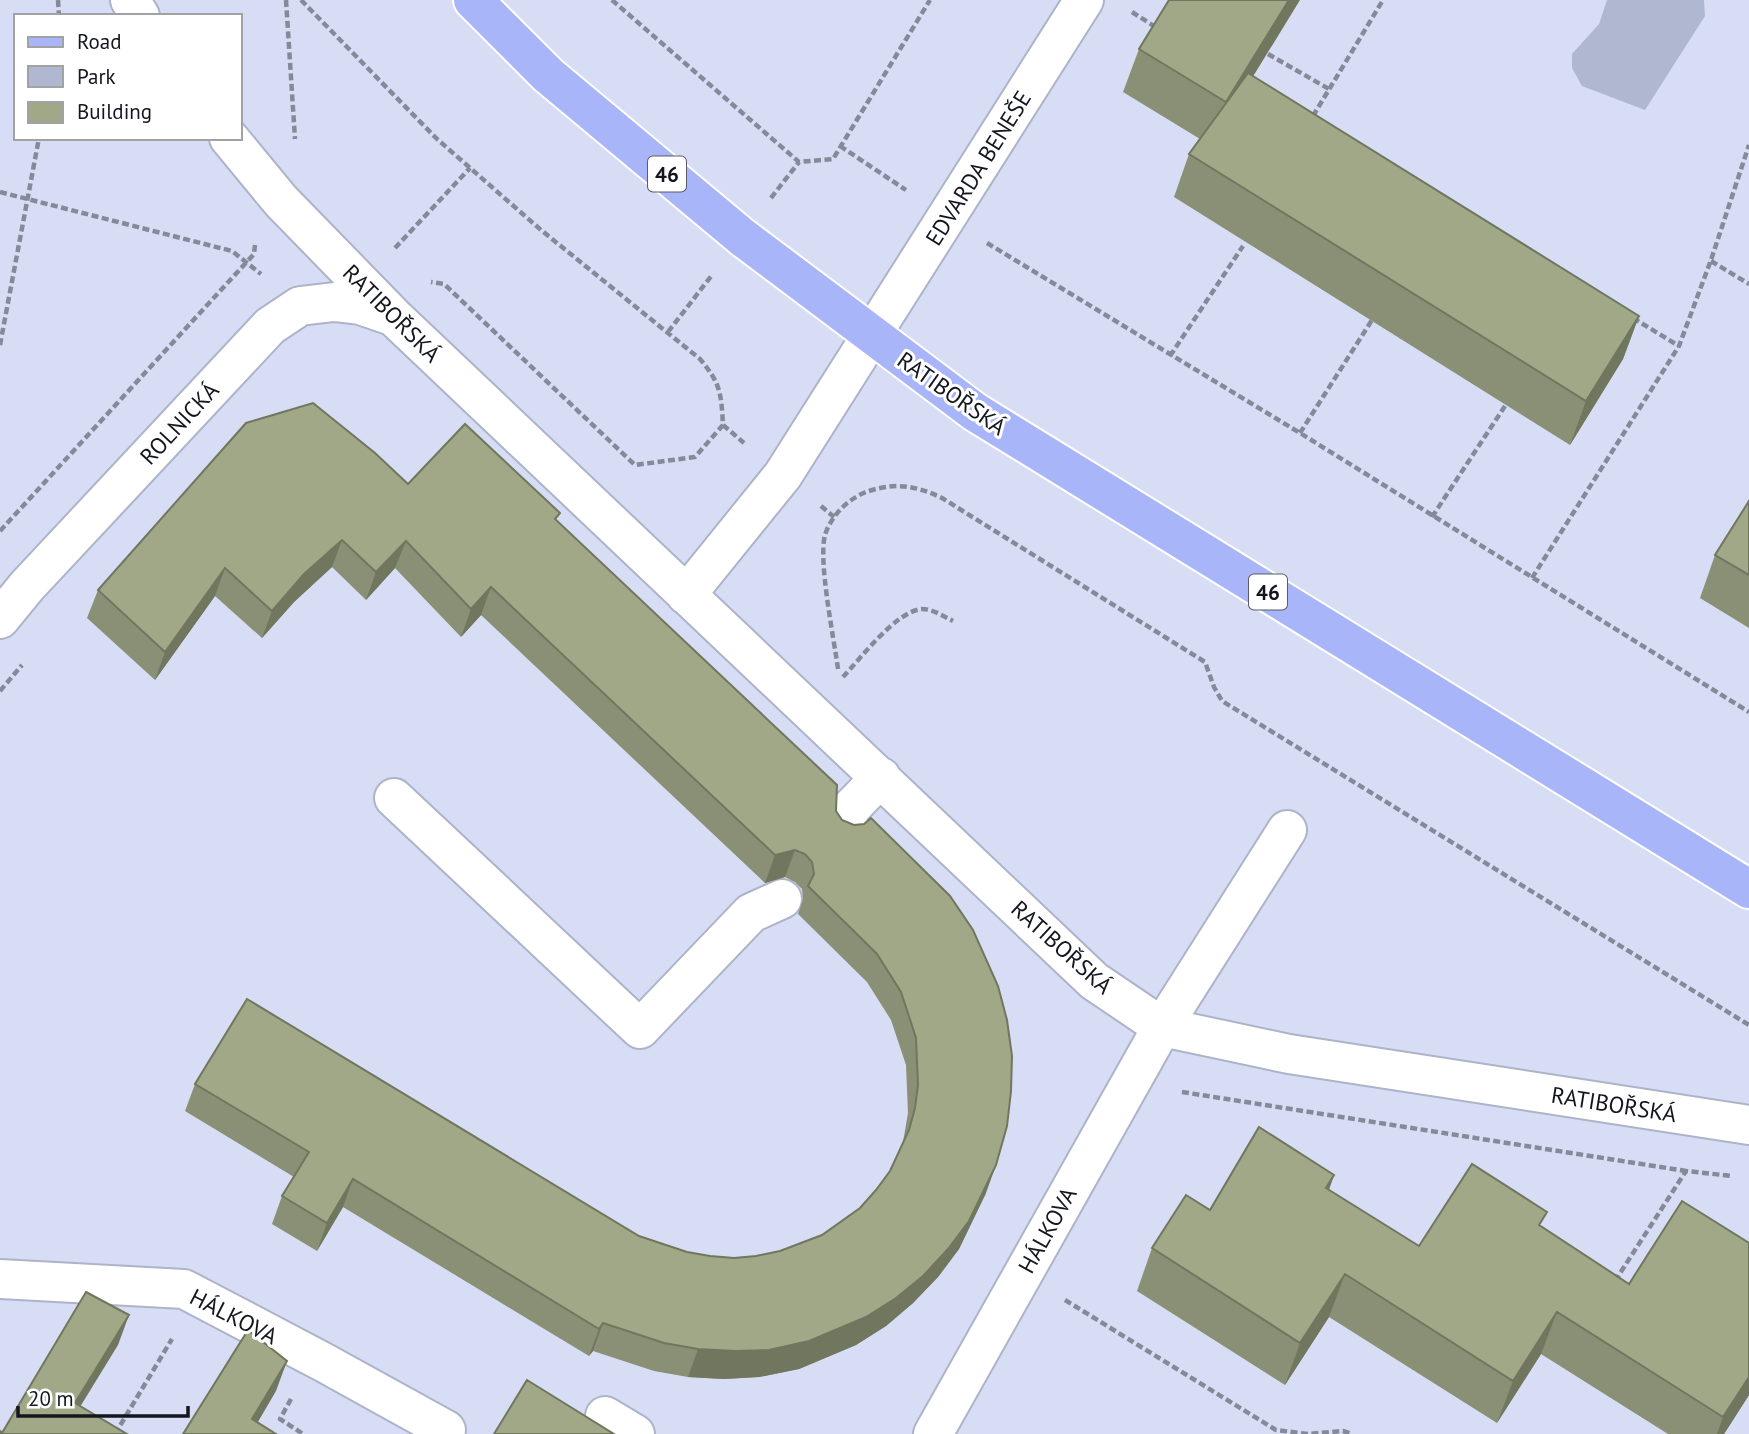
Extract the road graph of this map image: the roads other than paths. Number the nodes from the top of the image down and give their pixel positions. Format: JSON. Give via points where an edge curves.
{"nodes":[{"id":1,"x":473,"y":0,"type":"edge"},
{"id":2,"x":1084,"y":0,"type":"edge"},
{"id":3,"x":231,"y":140,"type":"edge"},
{"id":4,"x":394,"y":317,"type":"junction"},
{"id":5,"x":871,"y":336,"type":"junction"},
{"id":6,"x":686,"y":595,"type":"junction"},
{"id":7,"x":0,"y":620,"type":"edge"},
{"id":8,"x":881,"y":777,"type":"junction"},
{"id":9,"x":394,"y":798,"type":"dead end"},
{"id":10,"x":840,"y":817,"type":"edge"},
{"id":11,"x":1287,"y":830,"type":"dead end"},
{"id":12,"x":1749,"y":889,"type":"edge"},
{"id":13,"x":764,"y":897,"type":"dead end"},
{"id":14,"x":1162,"y":1027,"type":"junction"},
{"id":15,"x":1749,"y":1125,"type":"edge"},
{"id":16,"x":0,"y":1279,"type":"edge"},
{"id":17,"x":446,"y":1430,"type":"dead end"},
{"id":18,"x":933,"y":1434,"type":"edge"}],
"edges":[{"from":1,"to":5,"type":"main road","name":"RATIBOŘSKÁ","number":"46","via":[[558,84],[742,237]]},
{"from":2,"to":5,"type":"street","name":"EDVARDA BENEŠE"},
{"from":3,"to":4,"type":"street","name":"RATIBOŘSKÁ","via":[[281,201]]},
{"from":4,"to":6,"type":"street","name":"RATIBOŘSKÁ"},
{"from":4,"to":7,"type":"street","name":"ROLNICKÁ","via":[[334,302],[300,306],[270,326]]},
{"from":5,"to":6,"type":"street","via":[[783,475]]},
{"from":5,"to":12,"type":"main road","name":"RATIBOŘSKÁ","number":"46","via":[[975,412]]},
{"from":6,"to":8,"type":"street","name":"RATIBOŘSKÁ"},
{"from":8,"to":10,"type":"street"},
{"from":8,"to":14,"type":"street","name":"RATIBOŘSKÁ","via":[[1094,981]]},
{"from":9,"to":13,"type":"street","via":[[640,1029]]},
{"from":11,"to":14,"type":"street","name":"HÁLKOVA"},
{"from":14,"to":15,"type":"street","name":"RATIBOŘSKÁ","via":[[1289,1054]]},
{"from":14,"to":18,"type":"street","name":"HÁLKOVA"},
{"from":16,"to":17,"type":"street","name":"HÁLKOVA","via":[[184,1289]]}]}
